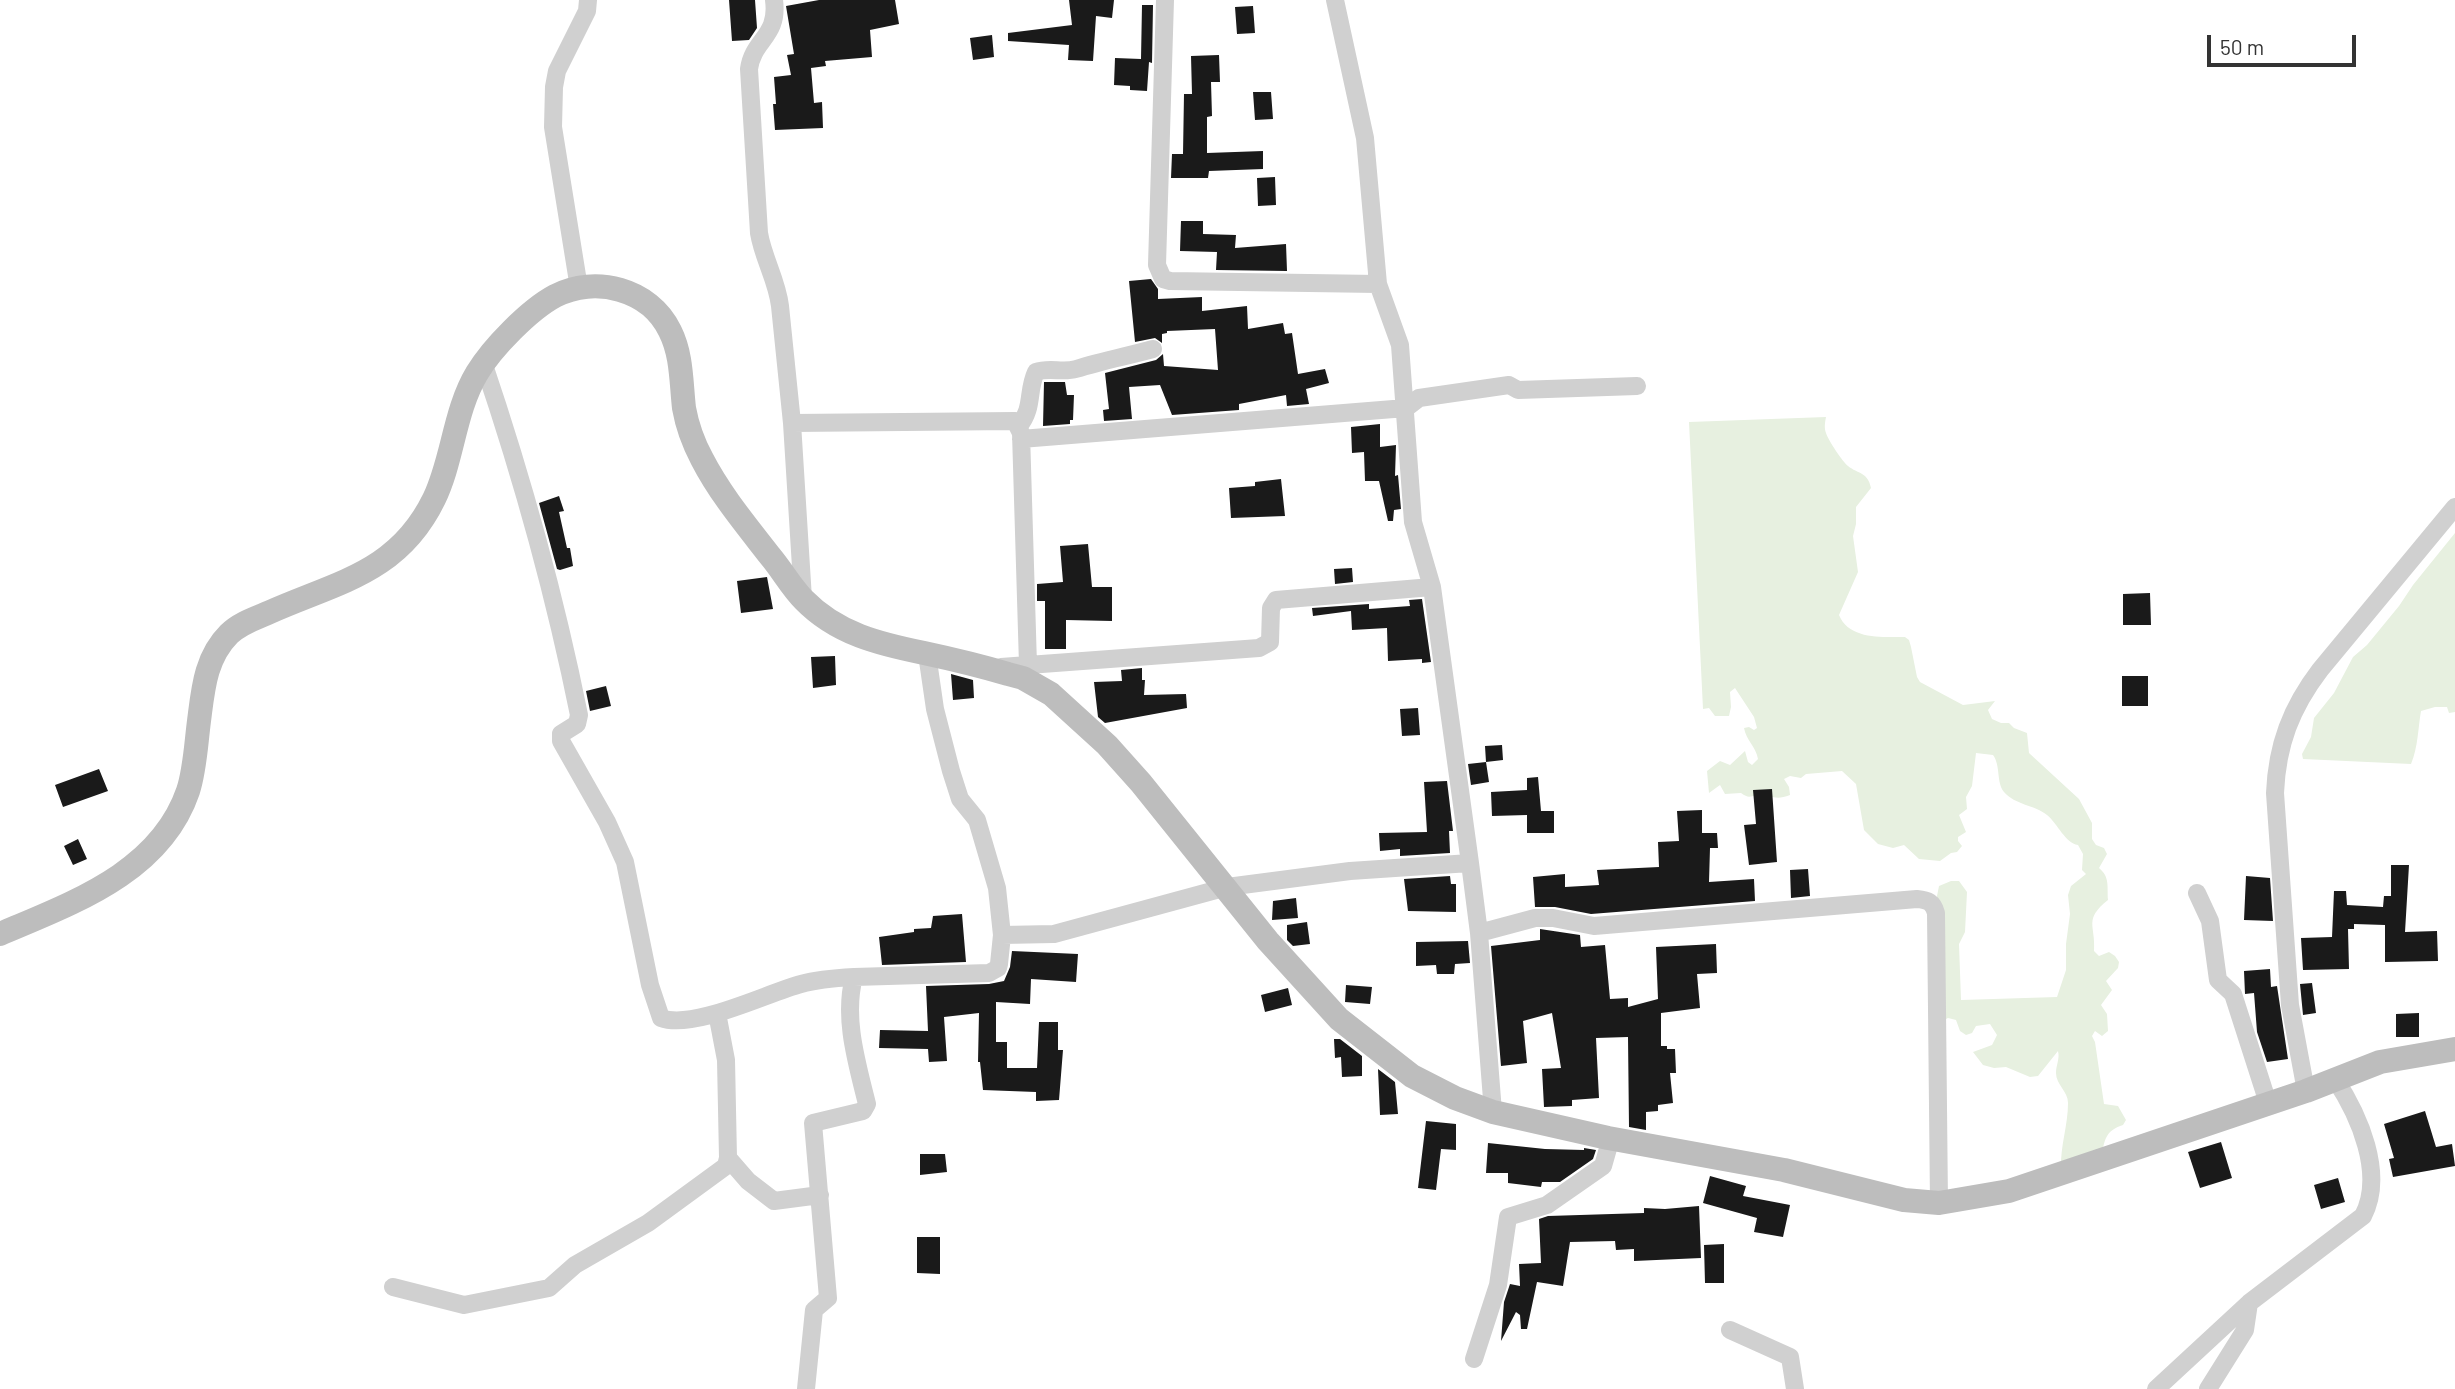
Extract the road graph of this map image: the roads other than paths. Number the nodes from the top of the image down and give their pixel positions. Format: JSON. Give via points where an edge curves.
{"nodes":[{"id":1,"x":588,"y":0,"type":"edge"},
{"id":2,"x":774,"y":0,"type":"edge"},
{"id":3,"x":1165,"y":0,"type":"edge"},
{"id":4,"x":1335,"y":0,"type":"edge"},
{"id":5,"x":1378,"y":284,"type":"junction"},
{"id":6,"x":579,"y":288,"type":"junction"},
{"id":7,"x":1153,"y":349,"type":"dead end"},
{"id":8,"x":484,"y":362,"type":"junction"},
{"id":9,"x":1637,"y":386,"type":"dead end"},
{"id":10,"x":1406,"y":408,"type":"junction"},
{"id":11,"x":792,"y":423,"type":"junction"},
{"id":12,"x":1020,"y":432,"type":"junction"},
{"id":13,"x":2455,"y":507,"type":"edge"},
{"id":14,"x":1432,"y":587,"type":"junction"},
{"id":15,"x":803,"y":599,"type":"junction"},
{"id":16,"x":928,"y":654,"type":"junction"},
{"id":17,"x":1028,"y":665,"type":"junction"},
{"id":18,"x":986,"y":668,"type":"junction"},
{"id":19,"x":1471,"y":863,"type":"junction"},
{"id":20,"x":1227,"y":887,"type":"junction"},
{"id":21,"x":2197,"y":893,"type":"dead end"},
{"id":22,"x":1479,"y":933,"type":"junction"},
{"id":23,"x":0,"y":934,"type":"edge"},
{"id":24,"x":1002,"y":935,"type":"junction"},
{"id":25,"x":854,"y":977,"type":"junction"},
{"id":26,"x":717,"y":1013,"type":"junction"},
{"id":27,"x":2455,"y":1049,"type":"edge"},
{"id":28,"x":2335,"y":1079,"type":"junction"},
{"id":29,"x":2306,"y":1091,"type":"junction"},
{"id":30,"x":2268,"y":1103,"type":"junction"},
{"id":31,"x":1493,"y":1112,"type":"junction"},
{"id":32,"x":1611,"y":1138,"type":"junction"},
{"id":33,"x":728,"y":1158,"type":"junction"},
{"id":34,"x":820,"y":1195,"type":"junction"},
{"id":35,"x":1940,"y":1203,"type":"junction"},
{"id":36,"x":393,"y":1287,"type":"dead end"},
{"id":37,"x":2249,"y":1303,"type":"junction"},
{"id":38,"x":1730,"y":1330,"type":"dead end"},
{"id":39,"x":1474,"y":1359,"type":"dead end"},
{"id":40,"x":806,"y":1389,"type":"edge"},
{"id":41,"x":1795,"y":1389,"type":"edge"},
{"id":42,"x":2156,"y":1389,"type":"edge"},
{"id":43,"x":2208,"y":1389,"type":"edge"}],
"edges":[{"from":1,"to":6,"type":"street","via":[[557,71],[553,107]]},
{"from":2,"to":11,"type":"street","via":[[774,22],[749,69],[759,233],[778,293]]},
{"from":3,"to":5,"type":"street","via":[[1157,265],[1163,279]]},
{"from":4,"to":5,"type":"street","via":[[1364,138]]},
{"from":5,"to":10,"type":"street","via":[[1400,345]]},
{"from":6,"to":8,"type":"street","via":[[556,295],[537,309]]},
{"from":6,"to":15,"type":"street","via":[[619,288],[635,294],[663,318],[677,348],[684,411],[703,460]]},
{"from":7,"to":12,"type":"street","via":[[1074,370],[1037,372]]},
{"from":8,"to":23,"type":"street","via":[[468,390],[436,496],[413,533],[362,575],[236,628],[218,647],[207,668],[190,787],[160,841],[121,876]]},
{"from":8,"to":26,"type":"street","via":[[567,656],[579,715],[577,724],[561,734],[561,741],[625,862],[661,1018],[672,1022]]},
{"from":9,"to":10,"type":"street","via":[[1518,390],[1509,384],[1419,398]]},
{"from":10,"to":12,"type":"street"},
{"from":10,"to":14,"type":"street","via":[[1413,522]]},
{"from":11,"to":12,"type":"street","via":[[1008,419],[1015,421]]},
{"from":11,"to":15,"type":"street"},
{"from":12,"to":17,"type":"street"},
{"from":13,"to":29,"type":"street","via":[[2320,670],[2289,721],[2276,772],[2276,808],[2290,1004]]},
{"from":14,"to":17,"type":"street","via":[[1276,600],[1271,608],[1270,642],[1259,648]]},
{"from":14,"to":19,"type":"street"},
{"from":15,"to":16,"type":"street","via":[[853,634]]},
{"from":16,"to":18,"type":"street"},
{"from":16,"to":24,"type":"street","via":[[944,744],[961,799],[977,820],[997,888]]},
{"from":17,"to":18,"type":"street"},
{"from":18,"to":20,"type":"street","via":[[1037,685],[1083,722],[1141,783]]},
{"from":19,"to":20,"type":"street","via":[[1350,871]]},
{"from":19,"to":22,"type":"street"},
{"from":20,"to":24,"type":"street","via":[[1054,934]]},
{"from":20,"to":31,"type":"street","via":[[1277,951],[1351,1030],[1412,1076]]},
{"from":21,"to":30,"type":"street","via":[[2210,921],[2218,980],[2233,994]]},
{"from":22,"to":31,"type":"street"},
{"from":22,"to":35,"type":"street","via":[[1535,918],[1594,926],[1927,900],[1936,913]]},
{"from":24,"to":25,"type":"street","via":[[998,968],[989,973]]},
{"from":25,"to":26,"type":"street","via":[[800,984]]},
{"from":25,"to":34,"type":"street","via":[[852,1042],[867,1104],[863,1111],[813,1123]]},
{"from":26,"to":33,"type":"street","via":[[726,1060]]},
{"from":27,"to":28,"type":"street","via":[[2380,1062]]},
{"from":28,"to":29,"type":"street"},
{"from":28,"to":37,"type":"street","via":[[2362,1129],[2372,1183],[2370,1202],[2363,1216]]},
{"from":29,"to":30,"type":"street"},
{"from":30,"to":35,"type":"street","via":[[2009,1191]]},
{"from":31,"to":32,"type":"street"},
{"from":32,"to":35,"type":"street","via":[[1784,1170],[1904,1200]]},
{"from":32,"to":39,"type":"street","via":[[1603,1166],[1547,1205],[1508,1217],[1498,1285]]},
{"from":33,"to":34,"type":"street","via":[[774,1201]]},
{"from":33,"to":36,"type":"street","via":[[726,1166],[648,1223],[570,1270],[550,1289],[454,1304]]},
{"from":34,"to":40,"type":"street","via":[[828,1298],[814,1310]]},
{"from":37,"to":42,"type":"street"},
{"from":37,"to":43,"type":"street","via":[[2245,1330]]},
{"from":38,"to":41,"type":"street","via":[[1790,1357]]}]}
